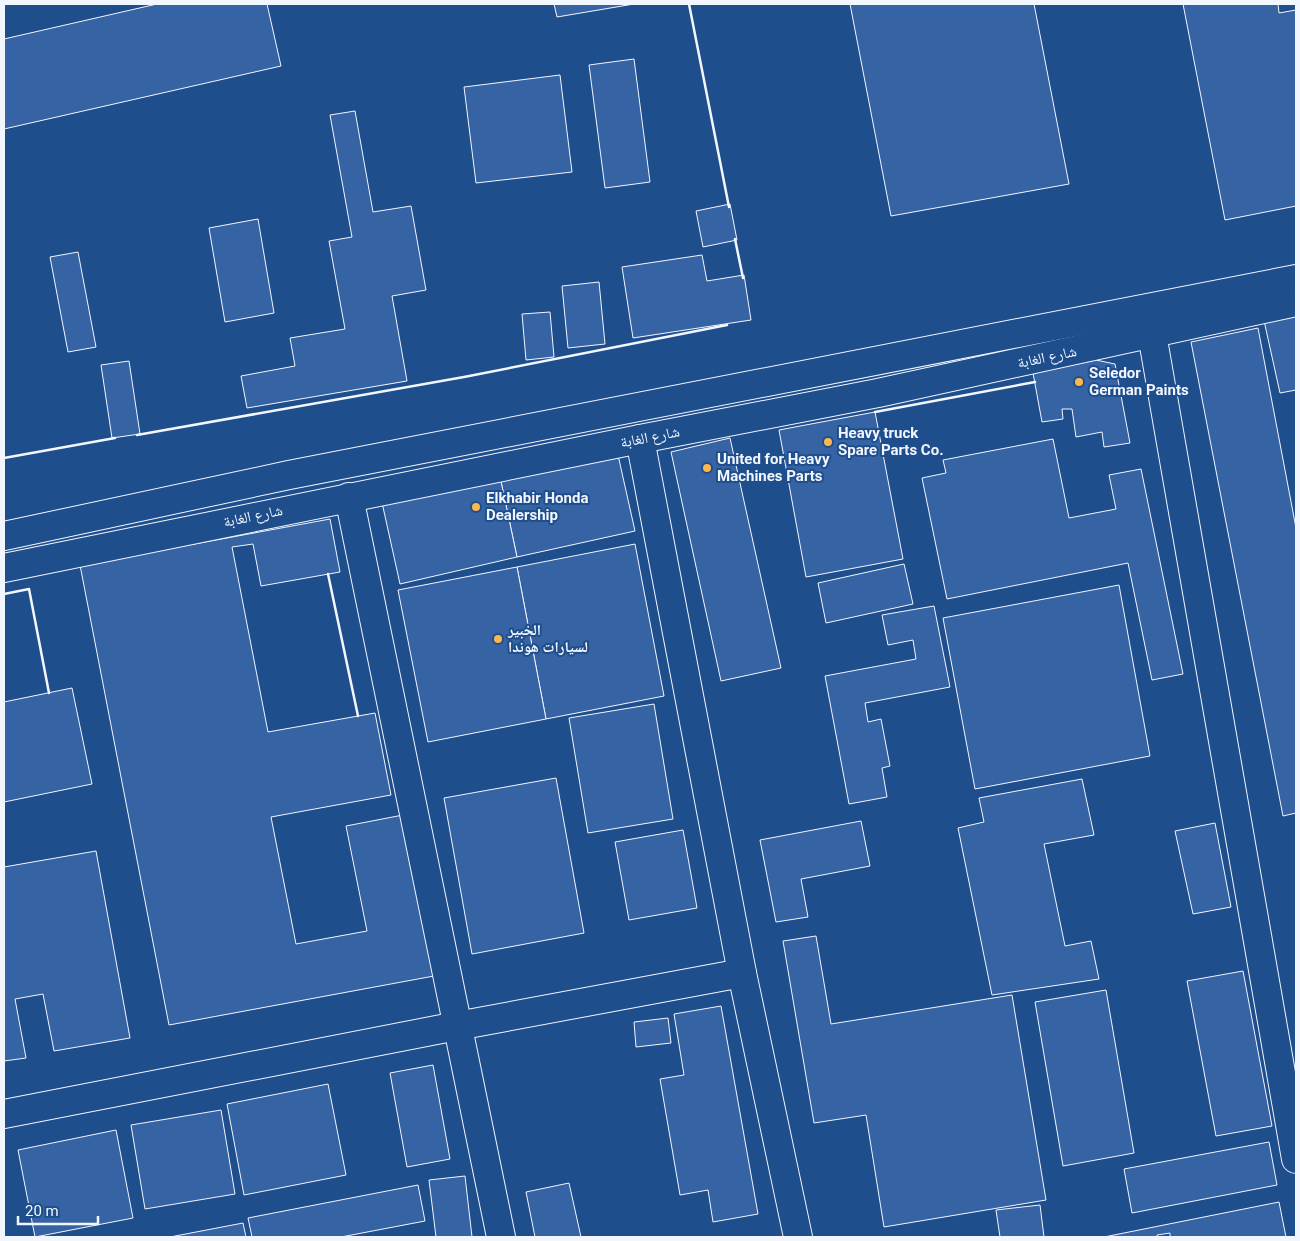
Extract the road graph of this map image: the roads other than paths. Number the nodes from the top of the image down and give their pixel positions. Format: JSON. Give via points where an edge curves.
{"nodes":[{"id":1,"x":1296,"y":279,"type":"edge"},
{"id":2,"x":1296,"y":302,"type":"edge"},
{"id":3,"x":1152,"y":334,"type":"junction"},
{"id":4,"x":640,"y":439,"type":"junction"},
{"id":5,"x":349,"y":497,"type":"junction"},
{"id":6,"x":4,"y":536,"type":"edge"},
{"id":7,"x":4,"y":568,"type":"edge"},
{"id":8,"x":742,"y":973,"type":"junction"},
{"id":9,"x":457,"y":1026,"type":"junction"},
{"id":10,"x":4,"y":1114,"type":"edge"},
{"id":11,"x":1296,"y":1158,"type":"edge"},
{"id":12,"x":501,"y":1237,"type":"edge"},
{"id":13,"x":798,"y":1237,"type":"edge"}],
"edges":[{"from":1,"to":6,"type":"main road","name":"شارع الغابة","via":[[308,472]]},
{"from":2,"to":3,"type":"main road","name":"شارع الغابة"},
{"from":3,"to":4,"type":"main road","name":"شارع الغابة","via":[[878,393]]},
{"from":3,"to":11,"type":"main road"},
{"from":4,"to":5,"type":"main road","name":"شارع الغابة"},
{"from":4,"to":8,"type":"main road"},
{"from":5,"to":7,"type":"main road","name":"شارع الغابة"},
{"from":5,"to":9,"type":"main road"},
{"from":8,"to":9,"type":"main road"},
{"from":8,"to":13,"type":"main road"},
{"from":9,"to":10,"type":"main road"},
{"from":9,"to":12,"type":"main road"}]}
